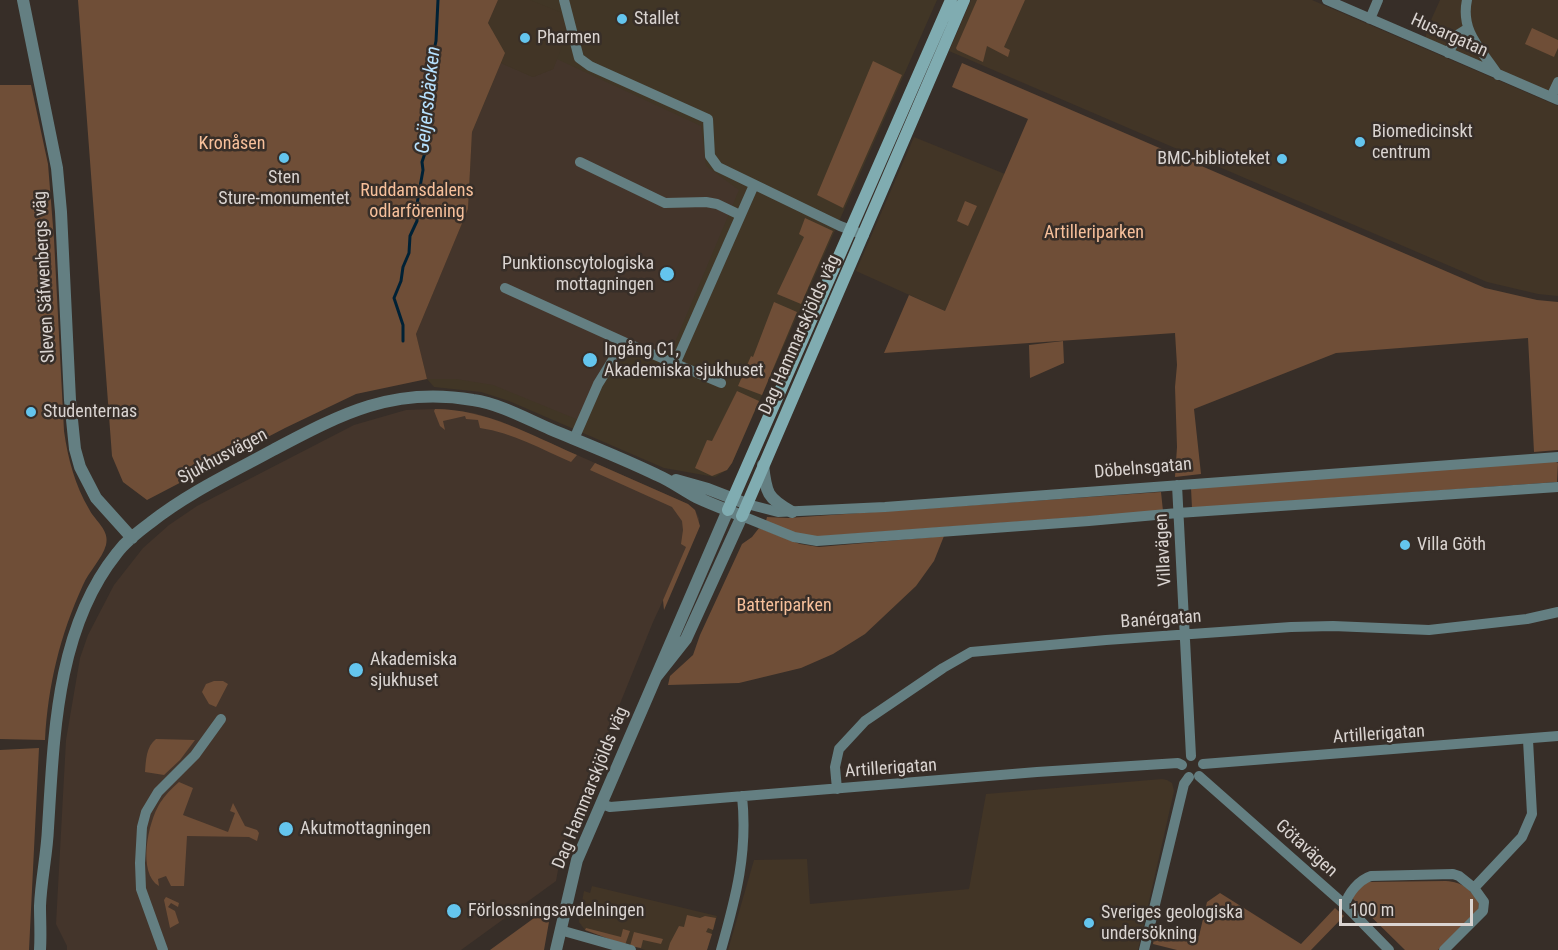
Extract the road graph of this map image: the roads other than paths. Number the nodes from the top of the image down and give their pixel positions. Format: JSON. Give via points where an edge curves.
{"nodes":[{"id":1,"x":23,"y":0,"type":"edge"},
{"id":2,"x":564,"y":0,"type":"edge"},
{"id":3,"x":951,"y":0,"type":"edge"},
{"id":4,"x":964,"y":0,"type":"edge"},
{"id":5,"x":1327,"y":0,"type":"edge"},
{"id":6,"x":1378,"y":0,"type":"edge"},
{"id":7,"x":1467,"y":0,"type":"edge"},
{"id":8,"x":1370,"y":19,"type":"junction"},
{"id":9,"x":1467,"y":29,"type":"junction"},
{"id":10,"x":1448,"y":53,"type":"junction"},
{"id":11,"x":1498,"y":75,"type":"junction"},
{"id":12,"x":1558,"y":82,"type":"edge"},
{"id":13,"x":1555,"y":99,"type":"edge"},
{"id":14,"x":580,"y":162,"type":"dead end"},
{"id":15,"x":754,"y":185,"type":"junction"},
{"id":16,"x":740,"y":215,"type":"junction"},
{"id":17,"x":851,"y":230,"type":"junction"},
{"id":18,"x":864,"y":235,"type":"junction"},
{"id":19,"x":504,"y":288,"type":"dead end"},
{"id":20,"x":624,"y":342,"type":"junction"},
{"id":21,"x":676,"y":362,"type":"junction"},
{"id":22,"x":721,"y":383,"type":"dead end"},
{"id":23,"x":574,"y":439,"type":"junction"},
{"id":24,"x":1558,"y":457,"type":"edge"},
{"id":25,"x":763,"y":465,"type":"junction"},
{"id":26,"x":1177,"y":485,"type":"junction"},
{"id":27,"x":1558,"y":487,"type":"edge"},
{"id":28,"x":730,"y":504,"type":"junction"},
{"id":29,"x":745,"y":510,"type":"junction"},
{"id":30,"x":792,"y":512,"type":"junction"},
{"id":31,"x":1178,"y":513,"type":"junction"},
{"id":32,"x":132,"y":538,"type":"junction"},
{"id":33,"x":1558,"y":612,"type":"edge"},
{"id":34,"x":1185,"y":635,"type":"junction"},
{"id":35,"x":656,"y":677,"type":"junction"},
{"id":36,"x":221,"y":719,"type":"dead end"},
{"id":37,"x":1558,"y":736,"type":"edge"},
{"id":38,"x":1528,"y":740,"type":"junction"},
{"id":39,"x":1191,"y":756,"type":"junction"},
{"id":40,"x":1203,"y":764,"type":"junction"},
{"id":41,"x":1182,"y":765,"type":"junction"},
{"id":42,"x":1194,"y":776,"type":"junction"},
{"id":43,"x":837,"y":789,"type":"junction"},
{"id":44,"x":742,"y":796,"type":"junction"},
{"id":45,"x":602,"y":804,"type":"junction"},
{"id":46,"x":46,"y":860,"type":"junction"},
{"id":47,"x":1474,"y":888,"type":"junction"},
{"id":48,"x":1345,"y":905,"type":"junction"},
{"id":49,"x":560,"y":930,"type":"junction"},
{"id":50,"x":40,"y":950,"type":"edge"},
{"id":51,"x":47,"y":950,"type":"edge"},
{"id":52,"x":163,"y":950,"type":"edge"},
{"id":53,"x":556,"y":950,"type":"edge"},
{"id":54,"x":631,"y":950,"type":"edge"},
{"id":55,"x":721,"y":950,"type":"edge"},
{"id":56,"x":1144,"y":950,"type":"edge"},
{"id":57,"x":1389,"y":950,"type":"edge"},
{"id":58,"x":1444,"y":950,"type":"edge"}],
"edges":[{"from":1,"to":32,"type":"street","name":"Sleven Säfwenbergs väg","via":[[57,168],[75,449],[96,498]]},
{"from":2,"to":15,"type":"street","via":[[579,58],[708,119],[710,156],[718,167]]},
{"from":3,"to":17,"type":"main road","name":"Dag Hammarskjölds väg"},
{"from":4,"to":18,"type":"main road","name":"Dag Hammarskjölds väg"},
{"from":5,"to":8,"type":"street","name":"Husargatan"},
{"from":6,"to":8,"type":"street"},
{"from":7,"to":9,"type":"street"},
{"from":8,"to":10,"type":"street","name":"Husargatan"},
{"from":9,"to":10,"type":"street","via":[[1459,34]]},
{"from":9,"to":11,"type":"street"},
{"from":10,"to":11,"type":"street","name":"Husargatan"},
{"from":11,"to":13,"type":"street","name":"Husargatan"},
{"from":12,"to":13,"type":"street"},
{"from":14,"to":16,"type":"street","via":[[665,203],[706,202]]},
{"from":15,"to":16,"type":"street"},
{"from":15,"to":17,"type":"street"},
{"from":16,"to":21,"type":"street"},
{"from":17,"to":18,"type":"street"},
{"from":17,"to":28,"type":"main road","name":"Dag Hammarskjölds väg"},
{"from":18,"to":25,"type":"main road","name":"Dag Hammarskjölds väg"},
{"from":19,"to":20,"type":"street"},
{"from":20,"to":21,"type":"street"},
{"from":20,"to":23,"type":"street","via":[[598,384]]},
{"from":21,"to":22,"type":"street"},
{"from":23,"to":28,"type":"street","name":"Sjukhusvägen"},
{"from":23,"to":32,"type":"street","name":"Sjukhusvägen","via":[[476,400],[429,395],[380,402],[326,423],[189,495]]},
{"from":24,"to":26,"type":"street","name":"Döbelnsgatan"},
{"from":25,"to":29,"type":"main road","name":"Dag Hammarskjölds väg"},
{"from":25,"to":30,"type":"street","via":[[769,497]]},
{"from":26,"to":30,"type":"street","name":"Döbelnsgatan"},
{"from":26,"to":31,"type":"street","name":"Villavägen"},
{"from":27,"to":31,"type":"street","name":"Döbelnsgatan"},
{"from":28,"to":29,"type":"street","name":"Döbelnsgatan"},
{"from":28,"to":35,"type":"street","name":"Dag Hammarskjölds väg"},
{"from":29,"to":30,"type":"street","name":"Döbelnsgatan"},
{"from":29,"to":31,"type":"street","name":"Döbelnsgatan","via":[[794,537],[817,541]]},
{"from":29,"to":35,"type":"street","name":"Dag Hammarskjölds väg","via":[[686,639]]},
{"from":31,"to":34,"type":"street","name":"Villavägen"},
{"from":32,"to":46,"type":"street","name":"Sjukhusvägen","via":[[96,584],[68,657],[52,758]]},
{"from":33,"to":34,"type":"street","name":"Banérgatan","via":[[1429,630],[1333,626]]},
{"from":34,"to":39,"type":"street","name":"Villavägen"},
{"from":34,"to":43,"type":"street","name":"Banérgatan","via":[[971,652],[859,728],[839,749],[835,767]]},
{"from":35,"to":45,"type":"street","name":"Dag Hammarskjölds väg"},
{"from":36,"to":52,"type":"street","via":[[195,755],[158,792],[142,827],[141,889]]},
{"from":37,"to":38,"type":"street","name":"Artillerigatan"},
{"from":38,"to":40,"type":"street","name":"Artillerigatan"},
{"from":38,"to":47,"type":"street","via":[[1532,814],[1522,837]]},
{"from":39,"to":40,"type":"street"},
{"from":39,"to":41,"type":"street"},
{"from":40,"to":42,"type":"street"},
{"from":41,"to":42,"type":"street","via":[[1182,770]]},
{"from":41,"to":43,"type":"street","name":"Artillerigatan","via":[[1037,772]]},
{"from":42,"to":48,"type":"street","name":"Götavägen"},
{"from":42,"to":56,"type":"street","via":[[1184,784]]},
{"from":43,"to":44,"type":"street","name":"Artillerigatan"},
{"from":44,"to":45,"type":"street","name":"Artillerigatan","via":[[610,807]]},
{"from":44,"to":55,"type":"street","via":[[741,874]]},
{"from":45,"to":49,"type":"street","name":"Dag Hammarskjölds väg","via":[[577,860]]},
{"from":46,"to":50,"type":"street","name":"Sjukhusvägen"},
{"from":46,"to":51,"type":"street","name":"Sjukhusvägen"},
{"from":47,"to":48,"type":"street","via":[[1453,874],[1371,876],[1359,882]]},
{"from":47,"to":58,"type":"street","via":[[1484,902],[1483,911]]},
{"from":48,"to":57,"type":"street","name":"Götavägen"},
{"from":49,"to":53,"type":"street","name":"Dag Hammarskjölds väg"},
{"from":49,"to":54,"type":"street"}]}
